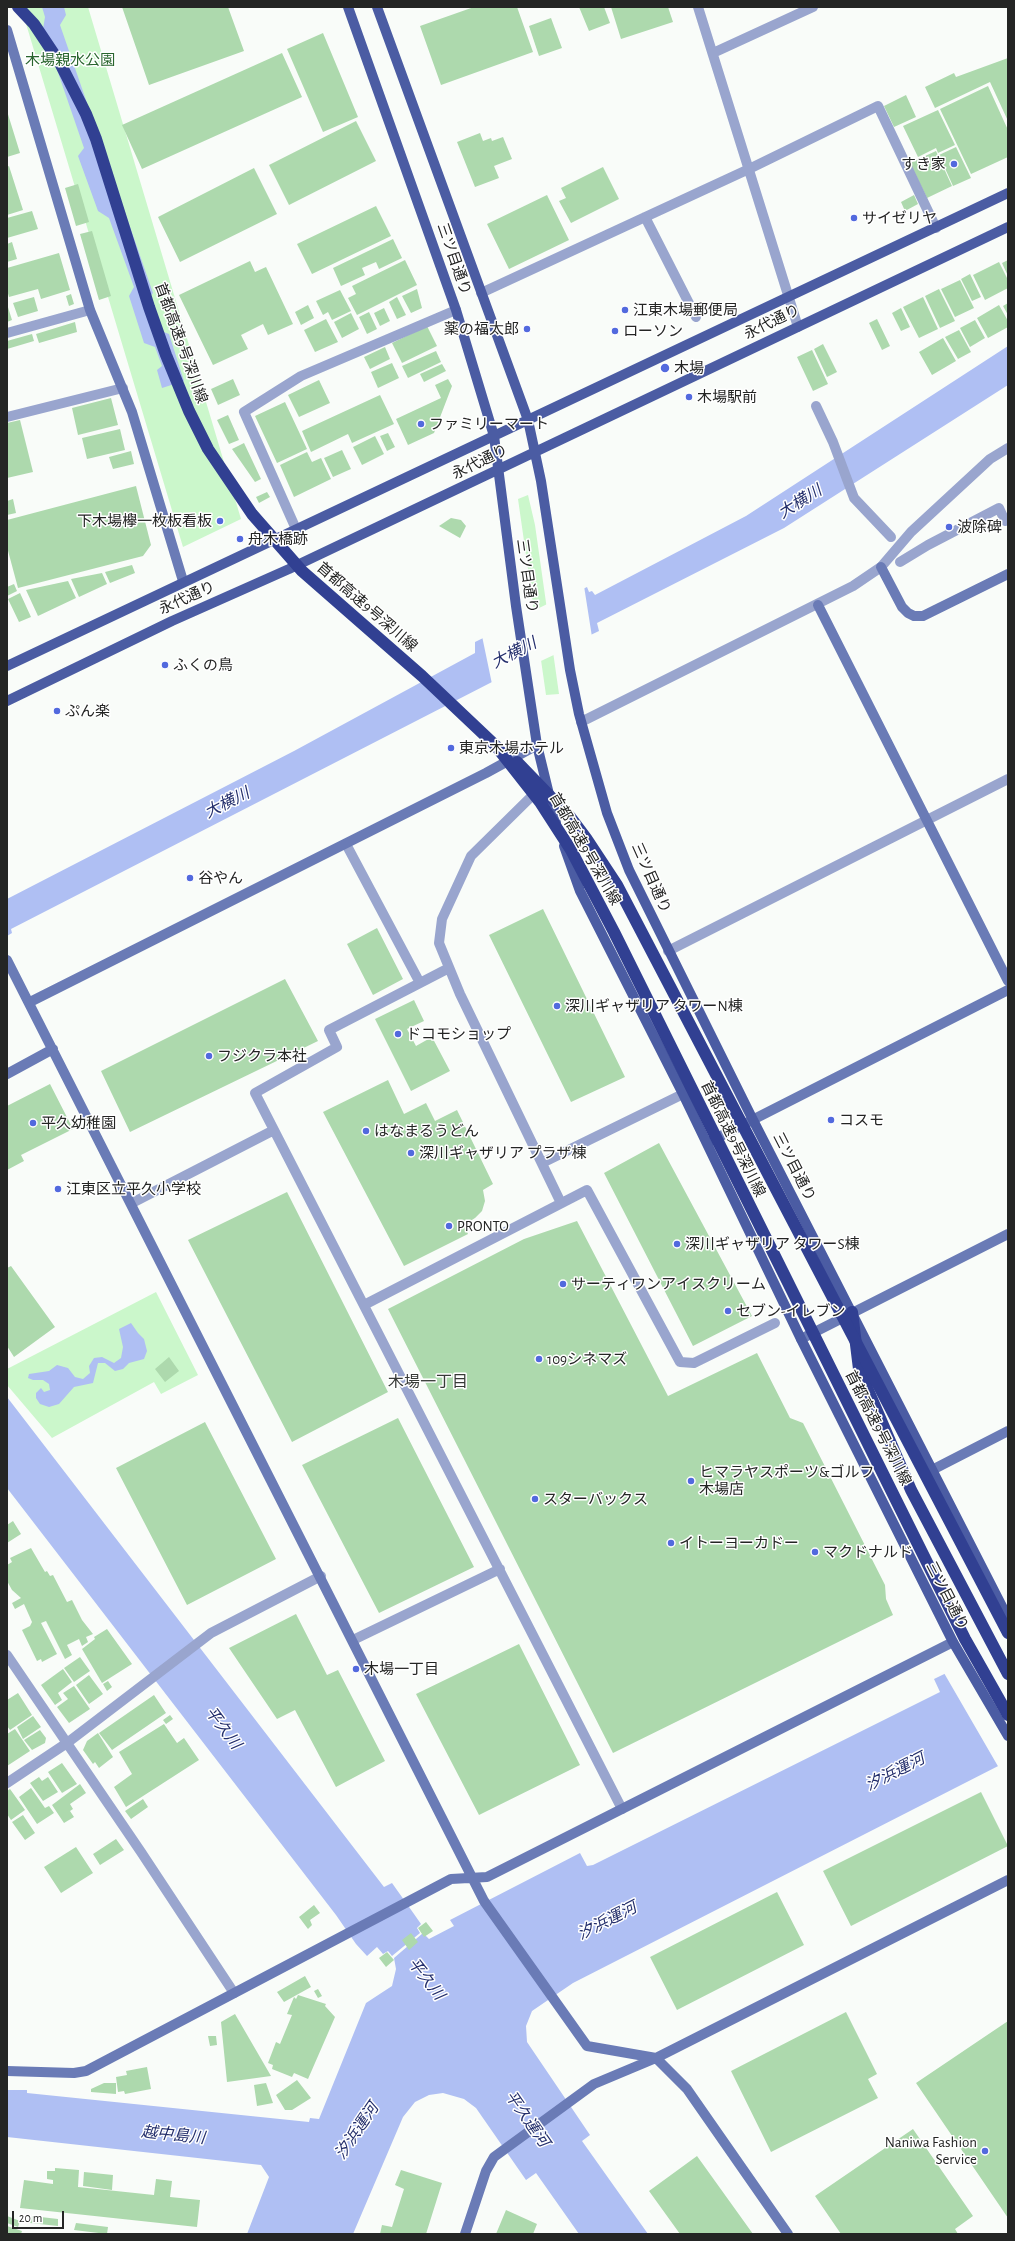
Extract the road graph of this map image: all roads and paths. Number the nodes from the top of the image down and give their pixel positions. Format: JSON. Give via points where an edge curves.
{"nodes":[{"id":1,"x":19,"y":7,"type":"edge"},
{"id":2,"x":348,"y":7,"type":"edge"},
{"id":3,"x":377,"y":7,"type":"edge"},
{"id":4,"x":698,"y":7,"type":"edge"},
{"id":5,"x":813,"y":7,"type":"edge"},
{"id":6,"x":7,"y":30,"type":"edge"},
{"id":7,"x":713,"y":53,"type":"junction"},
{"id":8,"x":749,"y":169,"type":"junction"},
{"id":9,"x":1008,"y":193,"type":"edge"},
{"id":10,"x":645,"y":217,"type":"junction"},
{"id":11,"x":1008,"y":227,"type":"edge"},
{"id":12,"x":936,"y":228,"type":"junction"},
{"id":13,"x":481,"y":293,"type":"junction"},
{"id":14,"x":789,"y":298,"type":"junction"},
{"id":15,"x":90,"y":310,"type":"junction"},
{"id":16,"x":456,"y":310,"type":"junction"},
{"id":17,"x":696,"y":317,"type":"dead end"},
{"id":18,"x":798,"y":327,"type":"junction"},
{"id":19,"x":7,"y":333,"type":"edge"},
{"id":20,"x":123,"y":388,"type":"junction"},
{"id":21,"x":816,"y":406,"type":"dead end"},
{"id":22,"x":7,"y":417,"type":"edge"},
{"id":23,"x":528,"y":420,"type":"junction"},
{"id":24,"x":494,"y":436,"type":"junction"},
{"id":25,"x":1008,"y":448,"type":"edge"},
{"id":26,"x":536,"y":452,"type":"junction"},
{"id":27,"x":498,"y":469,"type":"junction"},
{"id":28,"x":1008,"y":520,"type":"edge"},
{"id":29,"x":296,"y":529,"type":"junction"},
{"id":30,"x":891,"y":537,"type":"dead end"},
{"id":31,"x":900,"y":562,"type":"dead end"},
{"id":32,"x":881,"y":567,"type":"junction"},
{"id":33,"x":1008,"y":574,"type":"edge"},
{"id":34,"x":183,"y":581,"type":"junction"},
{"id":35,"x":818,"y":605,"type":"junction"},
{"id":36,"x":7,"y":666,"type":"edge"},
{"id":37,"x":7,"y":701,"type":"edge"},
{"id":38,"x":581,"y":722,"type":"junction"},
{"id":39,"x":537,"y":745,"type":"junction"},
{"id":40,"x":1008,"y":780,"type":"edge"},
{"id":41,"x":546,"y":782,"type":"junction"},
{"id":42,"x":926,"y":821,"type":"junction"},
{"id":43,"x":346,"y":844,"type":"junction"},
{"id":44,"x":668,"y":951,"type":"junction"},
{"id":45,"x":7,"y":960,"type":"edge"},
{"id":46,"x":449,"y":968,"type":"junction"},
{"id":47,"x":1008,"y":981,"type":"edge"},
{"id":48,"x":420,"y":984,"type":"junction"},
{"id":49,"x":1008,"y":990,"type":"edge"},
{"id":50,"x":30,"y":1002,"type":"junction"},
{"id":51,"x":53,"y":1049,"type":"junction"},
{"id":52,"x":7,"y":1074,"type":"edge"},
{"id":53,"x":683,"y":1094,"type":"junction"},
{"id":54,"x":753,"y":1120,"type":"junction"},
{"id":55,"x":274,"y":1130,"type":"junction"},
{"id":56,"x":706,"y":1144,"type":"junction"},
{"id":57,"x":542,"y":1163,"type":"junction"},
{"id":58,"x":132,"y":1203,"type":"junction"},
{"id":59,"x":561,"y":1204,"type":"junction"},
{"id":60,"x":1008,"y":1234,"type":"edge"},
{"id":61,"x":364,"y":1305,"type":"junction"},
{"id":62,"x":852,"y":1312,"type":"junction"},
{"id":63,"x":775,"y":1323,"type":"dead end"},
{"id":64,"x":801,"y":1339,"type":"junction"},
{"id":65,"x":1008,"y":1431,"type":"edge"},
{"id":66,"x":932,"y":1470,"type":"junction"},
{"id":67,"x":500,"y":1569,"type":"junction"},
{"id":68,"x":321,"y":1576,"type":"junction"},
{"id":69,"x":1008,"y":1618,"type":"edge"},
{"id":70,"x":1008,"y":1633,"type":"edge"},
{"id":71,"x":353,"y":1640,"type":"junction"},
{"id":72,"x":953,"y":1642,"type":"junction"},
{"id":73,"x":7,"y":1655,"type":"edge"},
{"id":74,"x":1008,"y":1674,"type":"edge"},
{"id":75,"x":1008,"y":1715,"type":"edge"},
{"id":76,"x":1008,"y":1736,"type":"edge"},
{"id":77,"x":67,"y":1743,"type":"junction"},
{"id":78,"x":7,"y":1783,"type":"edge"},
{"id":79,"x":622,"y":1809,"type":"junction"},
{"id":80,"x":473,"y":1878,"type":"junction"},
{"id":81,"x":1008,"y":1880,"type":"edge"},
{"id":82,"x":234,"y":1993,"type":"junction"},
{"id":83,"x":656,"y":2058,"type":"junction"},
{"id":84,"x":7,"y":2071,"type":"edge"},
{"id":85,"x":465,"y":2234,"type":"edge"},
{"id":86,"x":788,"y":2234,"type":"edge"}],
"edges":[{"from":1,"to":70,"type":"highway","name":"首都高速9号深川線","bridge":true,"via":[[45,37],[87,113],[106,164],[150,307],[177,380],[219,465],[253,513],[300,565],[479,724],[535,780],[586,838],[617,885]]},
{"from":1,"to":75,"type":"highway","name":"首都高速9号深川線","bridge":true,"via":[[60,63],[86,114],[166,355],[208,449],[252,514],[302,571],[422,676],[496,746],[540,802],[571,850],[961,1632]]},
{"from":2,"to":16,"type":"main road","name":"三ツ目通り"},
{"from":3,"to":13,"type":"main road","name":"三ツ目通り"},
{"from":4,"to":7,"type":"street"},
{"from":5,"to":7,"type":"street"},
{"from":6,"to":15,"type":"street"},
{"from":7,"to":8,"type":"street"},
{"from":8,"to":10,"type":"street"},
{"from":8,"to":12,"type":"street","via":[[878,106]]},
{"from":8,"to":14,"type":"street"},
{"from":9,"to":12,"type":"main road","name":"永代通り"},
{"from":10,"to":13,"type":"street"},
{"from":10,"to":17,"type":"street"},
{"from":11,"to":18,"type":"main road","name":"永代通り"},
{"from":12,"to":14,"type":"main road","name":"永代通り"},
{"from":13,"to":23,"type":"main road","name":"三ツ目通り"},
{"from":14,"to":18,"type":"street"},
{"from":14,"to":23,"type":"main road","name":"永代通り"},
{"from":15,"to":19,"type":"street"},
{"from":15,"to":20,"type":"street"},
{"from":16,"to":24,"type":"main road","name":"三ツ目通り"},
{"from":16,"to":29,"type":"street","via":[[301,376],[244,412]]},
{"from":18,"to":26,"type":"main road","name":"永代通り"},
{"from":20,"to":22,"type":"street"},
{"from":20,"to":34,"type":"street"},
{"from":21,"to":30,"type":"street","via":[[854,498]]},
{"from":23,"to":24,"type":"main road","name":"永代通り"},
{"from":23,"to":26,"type":"main road","name":"三ツ目通り"},
{"from":24,"to":27,"type":"main road","name":"三ツ目通り"},
{"from":24,"to":29,"type":"main road","name":"永代通り"},
{"from":25,"to":32,"type":"street","via":[[990,459],[917,527]]},
{"from":26,"to":27,"type":"main road","name":"永代通り"},
{"from":26,"to":38,"type":"main road","name":"三ツ目通り","via":[[570,670]]},
{"from":27,"to":37,"type":"main road","name":"永代通り"},
{"from":27,"to":39,"type":"main road","name":"三ツ目通り"},
{"from":28,"to":31,"type":"street","via":[[1005,521],[999,508]]},
{"from":29,"to":34,"type":"main road","name":"永代通り"},
{"from":32,"to":33,"type":"street","via":[[902,607],[914,616],[923,616]]},
{"from":32,"to":35,"type":"street"},
{"from":34,"to":36,"type":"main road","name":"永代通り"},
{"from":35,"to":38,"type":"street"},
{"from":35,"to":42,"type":"street"},
{"from":38,"to":44,"type":"main road","name":"三ツ目通り","via":[[607,813],[626,863]]},
{"from":39,"to":41,"type":"main road","name":"三ツ目通り"},
{"from":39,"to":43,"type":"street"},
{"from":40,"to":42,"type":"street"},
{"from":41,"to":46,"type":"street","via":[[471,856],[442,919],[439,943]]},
{"from":41,"to":53,"type":"main road","name":"三ツ目通り","via":[[556,822],[580,891]]},
{"from":42,"to":44,"type":"street"},
{"from":42,"to":47,"type":"street"},
{"from":43,"to":48,"type":"street"},
{"from":43,"to":50,"type":"street"},
{"from":44,"to":54,"type":"main road","name":"三ツ目通り"},
{"from":45,"to":50,"type":"street"},
{"from":46,"to":48,"type":"street"},
{"from":46,"to":57,"type":"street"},
{"from":48,"to":55,"type":"street","via":[[330,1030],[337,1047],[255,1093]]},
{"from":49,"to":54,"type":"street"},
{"from":50,"to":51,"type":"street"},
{"from":51,"to":52,"type":"street"},
{"from":51,"to":58,"type":"street"},
{"from":53,"to":56,"type":"main road","name":"三ツ目通り"},
{"from":53,"to":57,"type":"street"},
{"from":54,"to":56,"type":"street"},
{"from":54,"to":62,"type":"main road","name":"三ツ目通り"},
{"from":55,"to":58,"type":"street"},
{"from":55,"to":61,"type":"street"},
{"from":56,"to":64,"type":"main road","name":"三ツ目通り"},
{"from":57,"to":59,"type":"street"},
{"from":58,"to":68,"type":"street"},
{"from":59,"to":61,"type":"street"},
{"from":59,"to":63,"type":"street","via":[[587,1190],[680,1362],[694,1363]]},
{"from":60,"to":62,"type":"street"},
{"from":61,"to":67,"type":"street"},
{"from":62,"to":64,"type":"street"},
{"from":62,"to":66,"type":"main road","name":"三ツ目通り"},
{"from":62,"to":74,"type":"highway","via":[[859,1369],[911,1490]]},
{"from":64,"to":72,"type":"main road","name":"三ツ目通り"},
{"from":65,"to":66,"type":"street"},
{"from":66,"to":69,"type":"main road","name":"三ツ目通り"},
{"from":67,"to":71,"type":"street"},
{"from":67,"to":79,"type":"street"},
{"from":68,"to":71,"type":"street"},
{"from":68,"to":77,"type":"street","via":[[211,1633]]},
{"from":71,"to":80,"type":"street"},
{"from":72,"to":76,"type":"main road","name":"三ツ目通り"},
{"from":72,"to":79,"type":"street"},
{"from":73,"to":77,"type":"street"},
{"from":77,"to":78,"type":"street"},
{"from":77,"to":82,"type":"street"},
{"from":79,"to":80,"type":"street","via":[[487,1877]]},
{"from":80,"to":82,"type":"street","via":[[451,1878]]},
{"from":80,"to":83,"type":"street","via":[[486,1904],[587,2046]]},
{"from":81,"to":83,"type":"street"},
{"from":82,"to":84,"type":"street","via":[[86,2071]]},
{"from":83,"to":85,"type":"street","via":[[594,2084],[494,2157],[488,2167]]},
{"from":83,"to":86,"type":"street","via":[[687,2089]]}]}
